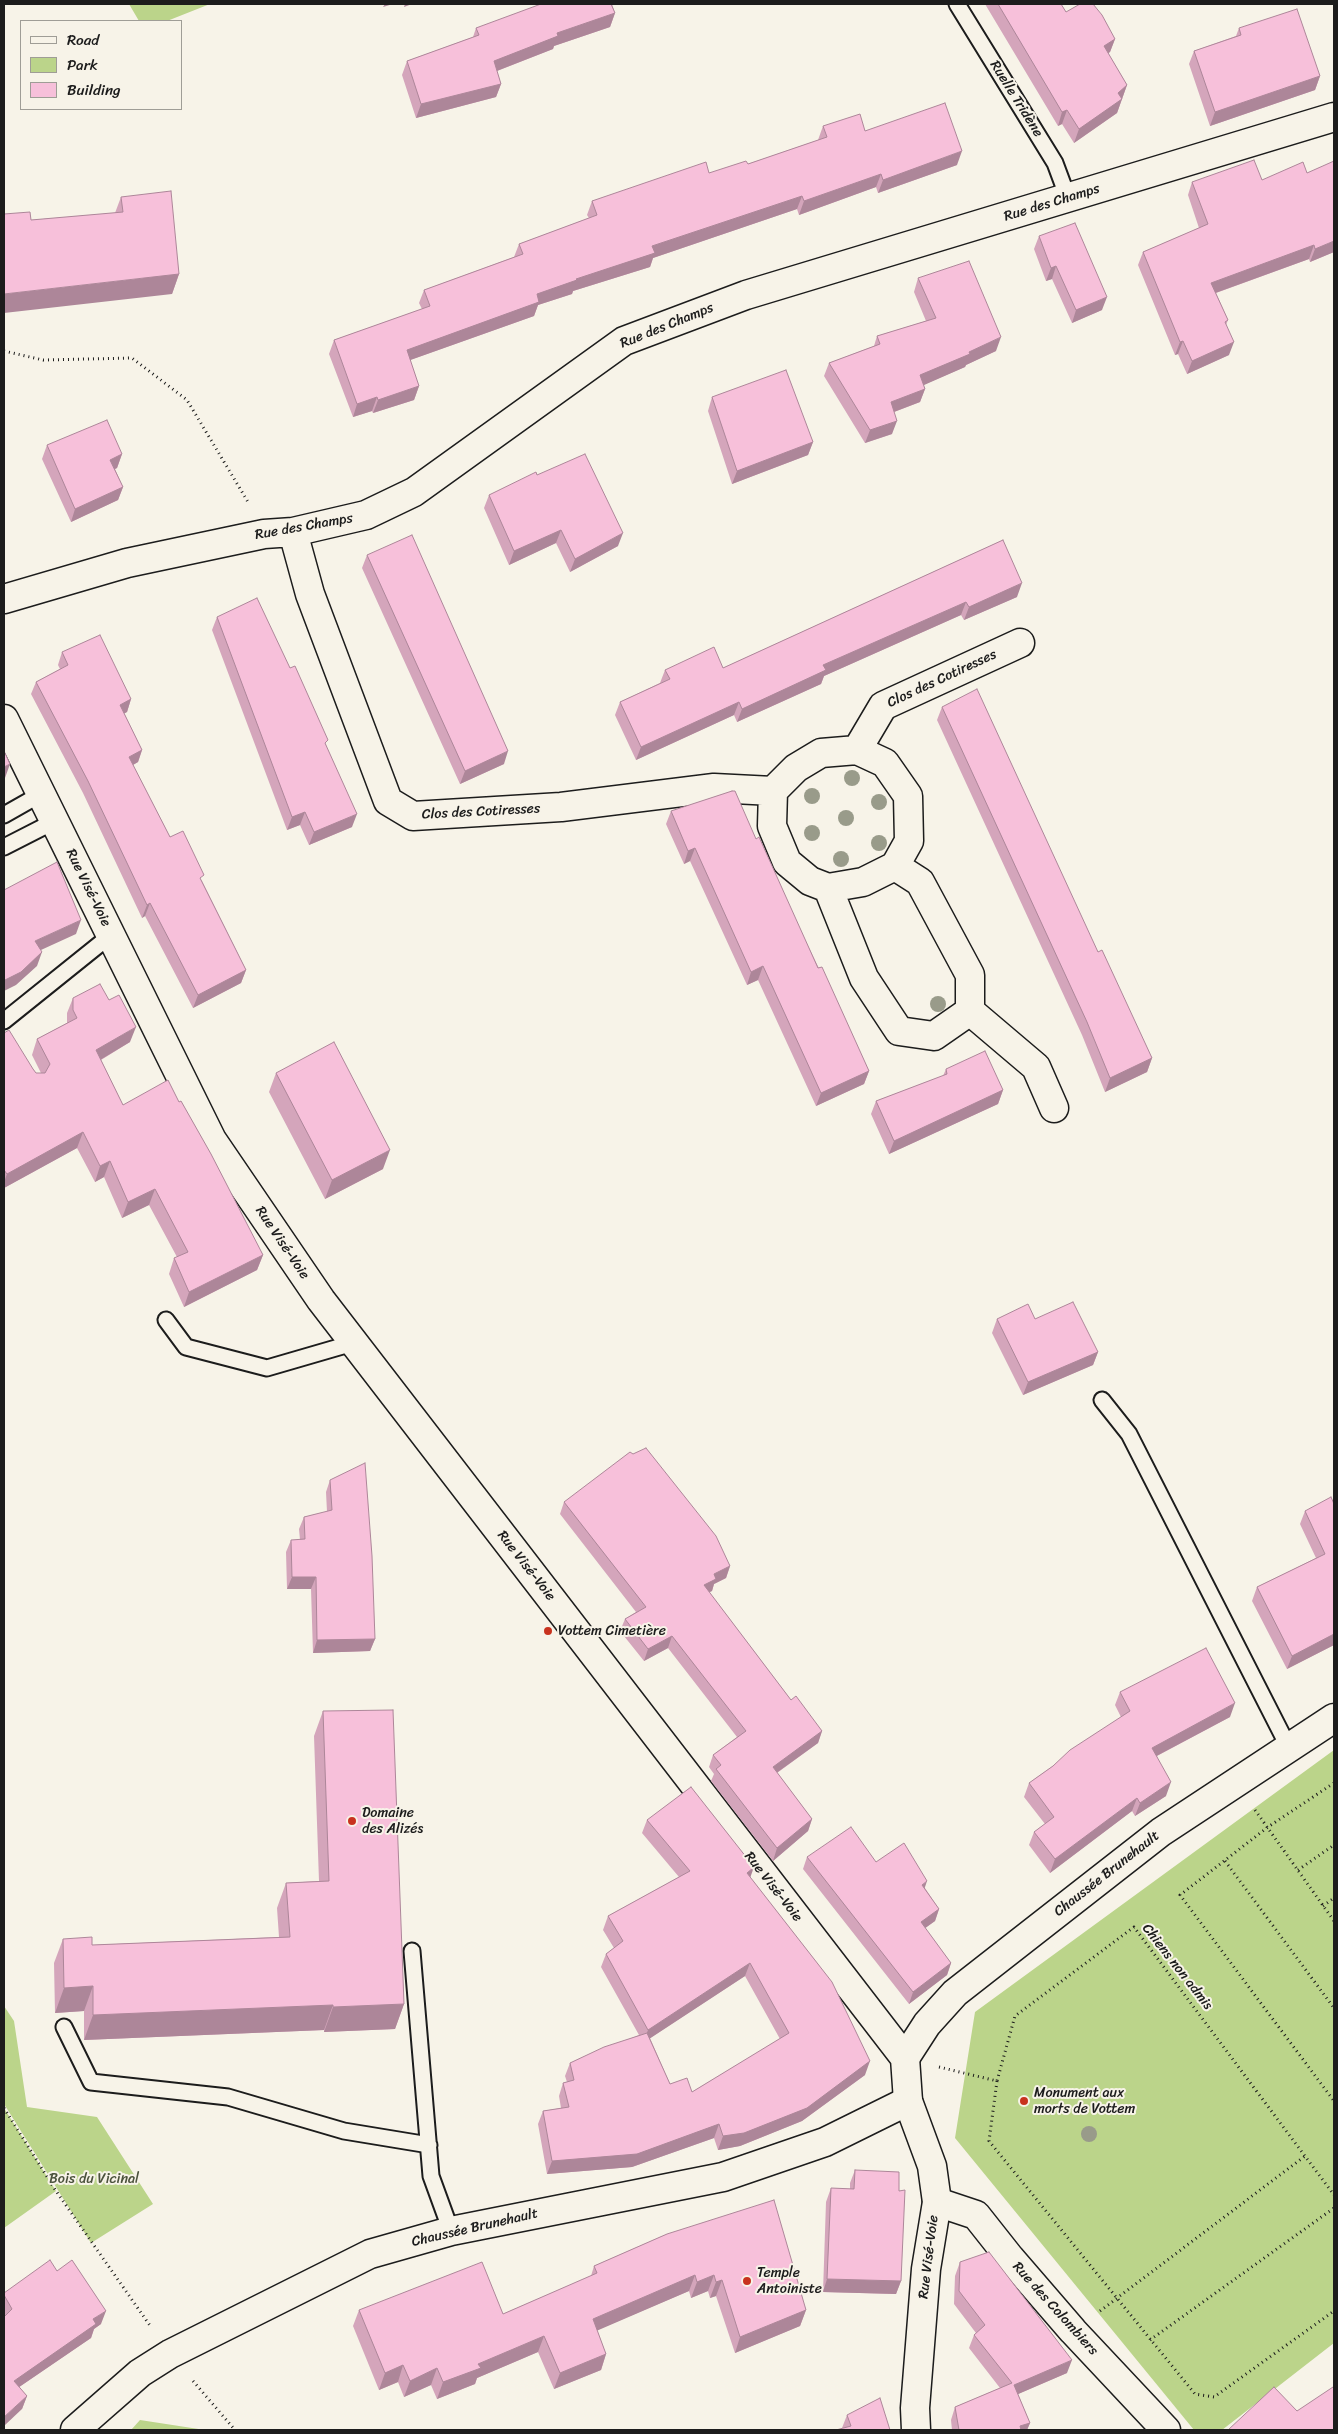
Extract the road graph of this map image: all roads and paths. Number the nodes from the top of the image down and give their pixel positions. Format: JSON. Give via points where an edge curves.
{"nodes":[{"id":1,"x":957,"y":4,"type":"edge"},
{"id":2,"x":1334,"y":117,"type":"edge"},
{"id":3,"x":1068,"y":198,"type":"junction"},
{"id":4,"x":4,"y":351,"type":"edge"},
{"id":5,"x":293,"y":532,"type":"junction"},
{"id":6,"x":264,"y":534,"type":"junction"},
{"id":7,"x":4,"y":599,"type":"edge"},
{"id":8,"x":1020,"y":643,"type":"dead end"},
{"id":9,"x":4,"y":719,"type":"edge"},
{"id":10,"x":857,"y":750,"type":"junction"},
{"id":11,"x":774,"y":791,"type":"junction"},
{"id":12,"x":41,"y":794,"type":"junction"},
{"id":13,"x":4,"y":815,"type":"edge"},
{"id":14,"x":55,"y":822,"type":"junction"},
{"id":15,"x":4,"y":847,"type":"edge"},
{"id":16,"x":895,"y":866,"type":"junction"},
{"id":17,"x":828,"y":888,"type":"junction"},
{"id":18,"x":111,"y":935,"type":"junction"},
{"id":19,"x":970,"y":1010,"type":"junction"},
{"id":20,"x":5,"y":1026,"type":"edge"},
{"id":21,"x":1054,"y":1108,"type":"dead end"},
{"id":22,"x":166,"y":1320,"type":"dead end"},
{"id":23,"x":354,"y":1343,"type":"junction"},
{"id":24,"x":1102,"y":1400,"type":"dead end"},
{"id":25,"x":1334,"y":1718,"type":"edge"},
{"id":26,"x":1289,"y":1748,"type":"junction"},
{"id":27,"x":1236,"y":1783,"type":"junction"},
{"id":28,"x":1334,"y":1783,"type":"edge"},
{"id":29,"x":1268,"y":1828,"type":"junction"},
{"id":30,"x":1334,"y":1845,"type":"edge"},
{"id":31,"x":1225,"y":1861,"type":"junction"},
{"id":32,"x":1298,"y":1870,"type":"junction"},
{"id":33,"x":1334,"y":1898,"type":"edge"},
{"id":34,"x":1323,"y":1906,"type":"junction"},
{"id":35,"x":1334,"y":1922,"type":"edge"},
{"id":36,"x":412,"y":1951,"type":"dead end"},
{"id":37,"x":1334,"y":2008,"type":"edge"},
{"id":38,"x":64,"y":2027,"type":"dead end"},
{"id":39,"x":905,"y":2058,"type":"junction"},
{"id":40,"x":997,"y":2081,"type":"junction"},
{"id":41,"x":1334,"y":2101,"type":"edge"},
{"id":42,"x":908,"y":2102,"type":"junction"},
{"id":43,"x":4,"y":2108,"type":"edge"},
{"id":44,"x":429,"y":2145,"type":"junction"},
{"id":45,"x":1305,"y":2156,"type":"junction"},
{"id":46,"x":1334,"y":2194,"type":"edge"},
{"id":47,"x":937,"y":2202,"type":"junction"},
{"id":48,"x":1334,"y":2208,"type":"edge"},
{"id":49,"x":451,"y":2231,"type":"junction"},
{"id":50,"x":1116,"y":2298,"type":"junction"},
{"id":51,"x":1334,"y":2311,"type":"edge"},
{"id":52,"x":1150,"y":2340,"type":"junction"},
{"id":53,"x":170,"y":2354,"type":"junction"},
{"id":54,"x":75,"y":2430,"type":"edge"},
{"id":55,"x":235,"y":2430,"type":"edge"},
{"id":56,"x":916,"y":2430,"type":"edge"},
{"id":57,"x":1166,"y":2430,"type":"edge"}],
"edges":[{"from":1,"to":3,"type":"lane","name":"Ruelle Tridène","via":[[1055,163]]},
{"from":2,"to":3,"type":"street","name":"Rue des Champs"},
{"from":3,"to":5,"type":"street","name":"Rue des Champs","via":[[746,295],[624,341],[414,492],[366,515]]},
{"from":4,"to":6,"type":"path","via":[[42,360],[132,358],[187,400],[259,519]]},
{"from":5,"to":6,"type":"street","name":"Rue des Champs"},
{"from":5,"to":11,"type":"street","name":"Clos des Cotiresses","via":[[310,594],[388,801],[413,816],[560,807],[714,788]]},
{"from":6,"to":7,"type":"street","name":"Rue des Champs","via":[[127,563]]},
{"from":8,"to":10,"type":"street","name":"Clos des Cotiresses","via":[[883,706]]},
{"from":9,"to":12,"type":"street","name":"Rue Visé-Voie"},
{"from":10,"to":11,"type":"street","via":[[821,753],[796,768]]},
{"from":10,"to":16,"type":"street","via":[[885,763],[908,796],[909,841]]},
{"from":11,"to":17,"type":"street","via":[[772,826],[787,862],[810,881]]},
{"from":12,"to":13,"type":"lane"},
{"from":12,"to":14,"type":"street","name":"Rue Visé-Voie"},
{"from":14,"to":15,"type":"lane"},
{"from":14,"to":18,"type":"street","name":"Rue Visé-Voie"},
{"from":16,"to":17,"type":"street","via":[[864,882]]},
{"from":16,"to":19,"type":"street","via":[[920,882],[970,975]]},
{"from":17,"to":19,"type":"street","via":[[864,978],[899,1031],[934,1036]]},
{"from":18,"to":20,"type":"lane"},
{"from":18,"to":23,"type":"street","name":"Rue Visé-Voie","via":[[212,1140]]},
{"from":19,"to":21,"type":"street","via":[[1036,1067]]},
{"from":22,"to":23,"type":"lane","via":[[186,1347],[267,1368]]},
{"from":23,"to":39,"type":"street","name":"Rue Visé-Voie"},
{"from":24,"to":26,"type":"lane","via":[[1128,1434]]},
{"from":25,"to":26,"type":"street","name":"Chaussée Brunehault"},
{"from":26,"to":27,"type":"street","name":"Chaussée Brunehault"},
{"from":27,"to":29,"type":"path"},
{"from":27,"to":39,"type":"street","name":"Chaussée Brunehault","via":[[1160,1832],[955,1993],[927,2024]]},
{"from":28,"to":29,"type":"path"},
{"from":29,"to":31,"type":"path"},
{"from":29,"to":32,"type":"path"},
{"from":30,"to":32,"type":"path"},
{"from":31,"to":37,"type":"path"},
{"from":31,"to":41,"type":"path","via":[[1180,1895]]},
{"from":32,"to":34,"type":"path"},
{"from":33,"to":34,"type":"path"},
{"from":34,"to":35,"type":"path"},
{"from":36,"to":44,"type":"lane"},
{"from":38,"to":44,"type":"lane","via":[[91,2082],[228,2097],[344,2130]]},
{"from":39,"to":40,"type":"path"},
{"from":39,"to":42,"type":"street","name":"Rue Visé-Voie"},
{"from":40,"to":45,"type":"path","name":"Chiens non admis","via":[[1015,2016],[1134,1926]]},
{"from":40,"to":50,"type":"path","via":[[989,2141]]},
{"from":42,"to":47,"type":"street","name":"Rue Visé-Voie","via":[[932,2166]]},
{"from":42,"to":49,"type":"street","name":"Chaussée Brunehault","via":[[825,2142],[723,2177]]},
{"from":43,"to":53,"type":"path","via":[[56,2191]]},
{"from":44,"to":49,"type":"lane","via":[[431,2176]]},
{"from":45,"to":46,"type":"path","name":"Chiens non admis"},
{"from":45,"to":50,"type":"path"},
{"from":47,"to":56,"type":"street","name":"Rue Visé-Voie","via":[[925,2279]]},
{"from":47,"to":57,"type":"street","name":"Rue des Colombiers","via":[[976,2215],[1061,2316]]},
{"from":48,"to":52,"type":"path"},
{"from":49,"to":53,"type":"street","name":"Chaussée Brunehault","via":[[370,2254]]},
{"from":50,"to":52,"type":"path"},
{"from":51,"to":52,"type":"path","via":[[1214,2397],[1195,2394]]},
{"from":53,"to":54,"type":"street","name":"Chaussée Brunehault","via":[[140,2373]]},
{"from":53,"to":55,"type":"path"}]}
